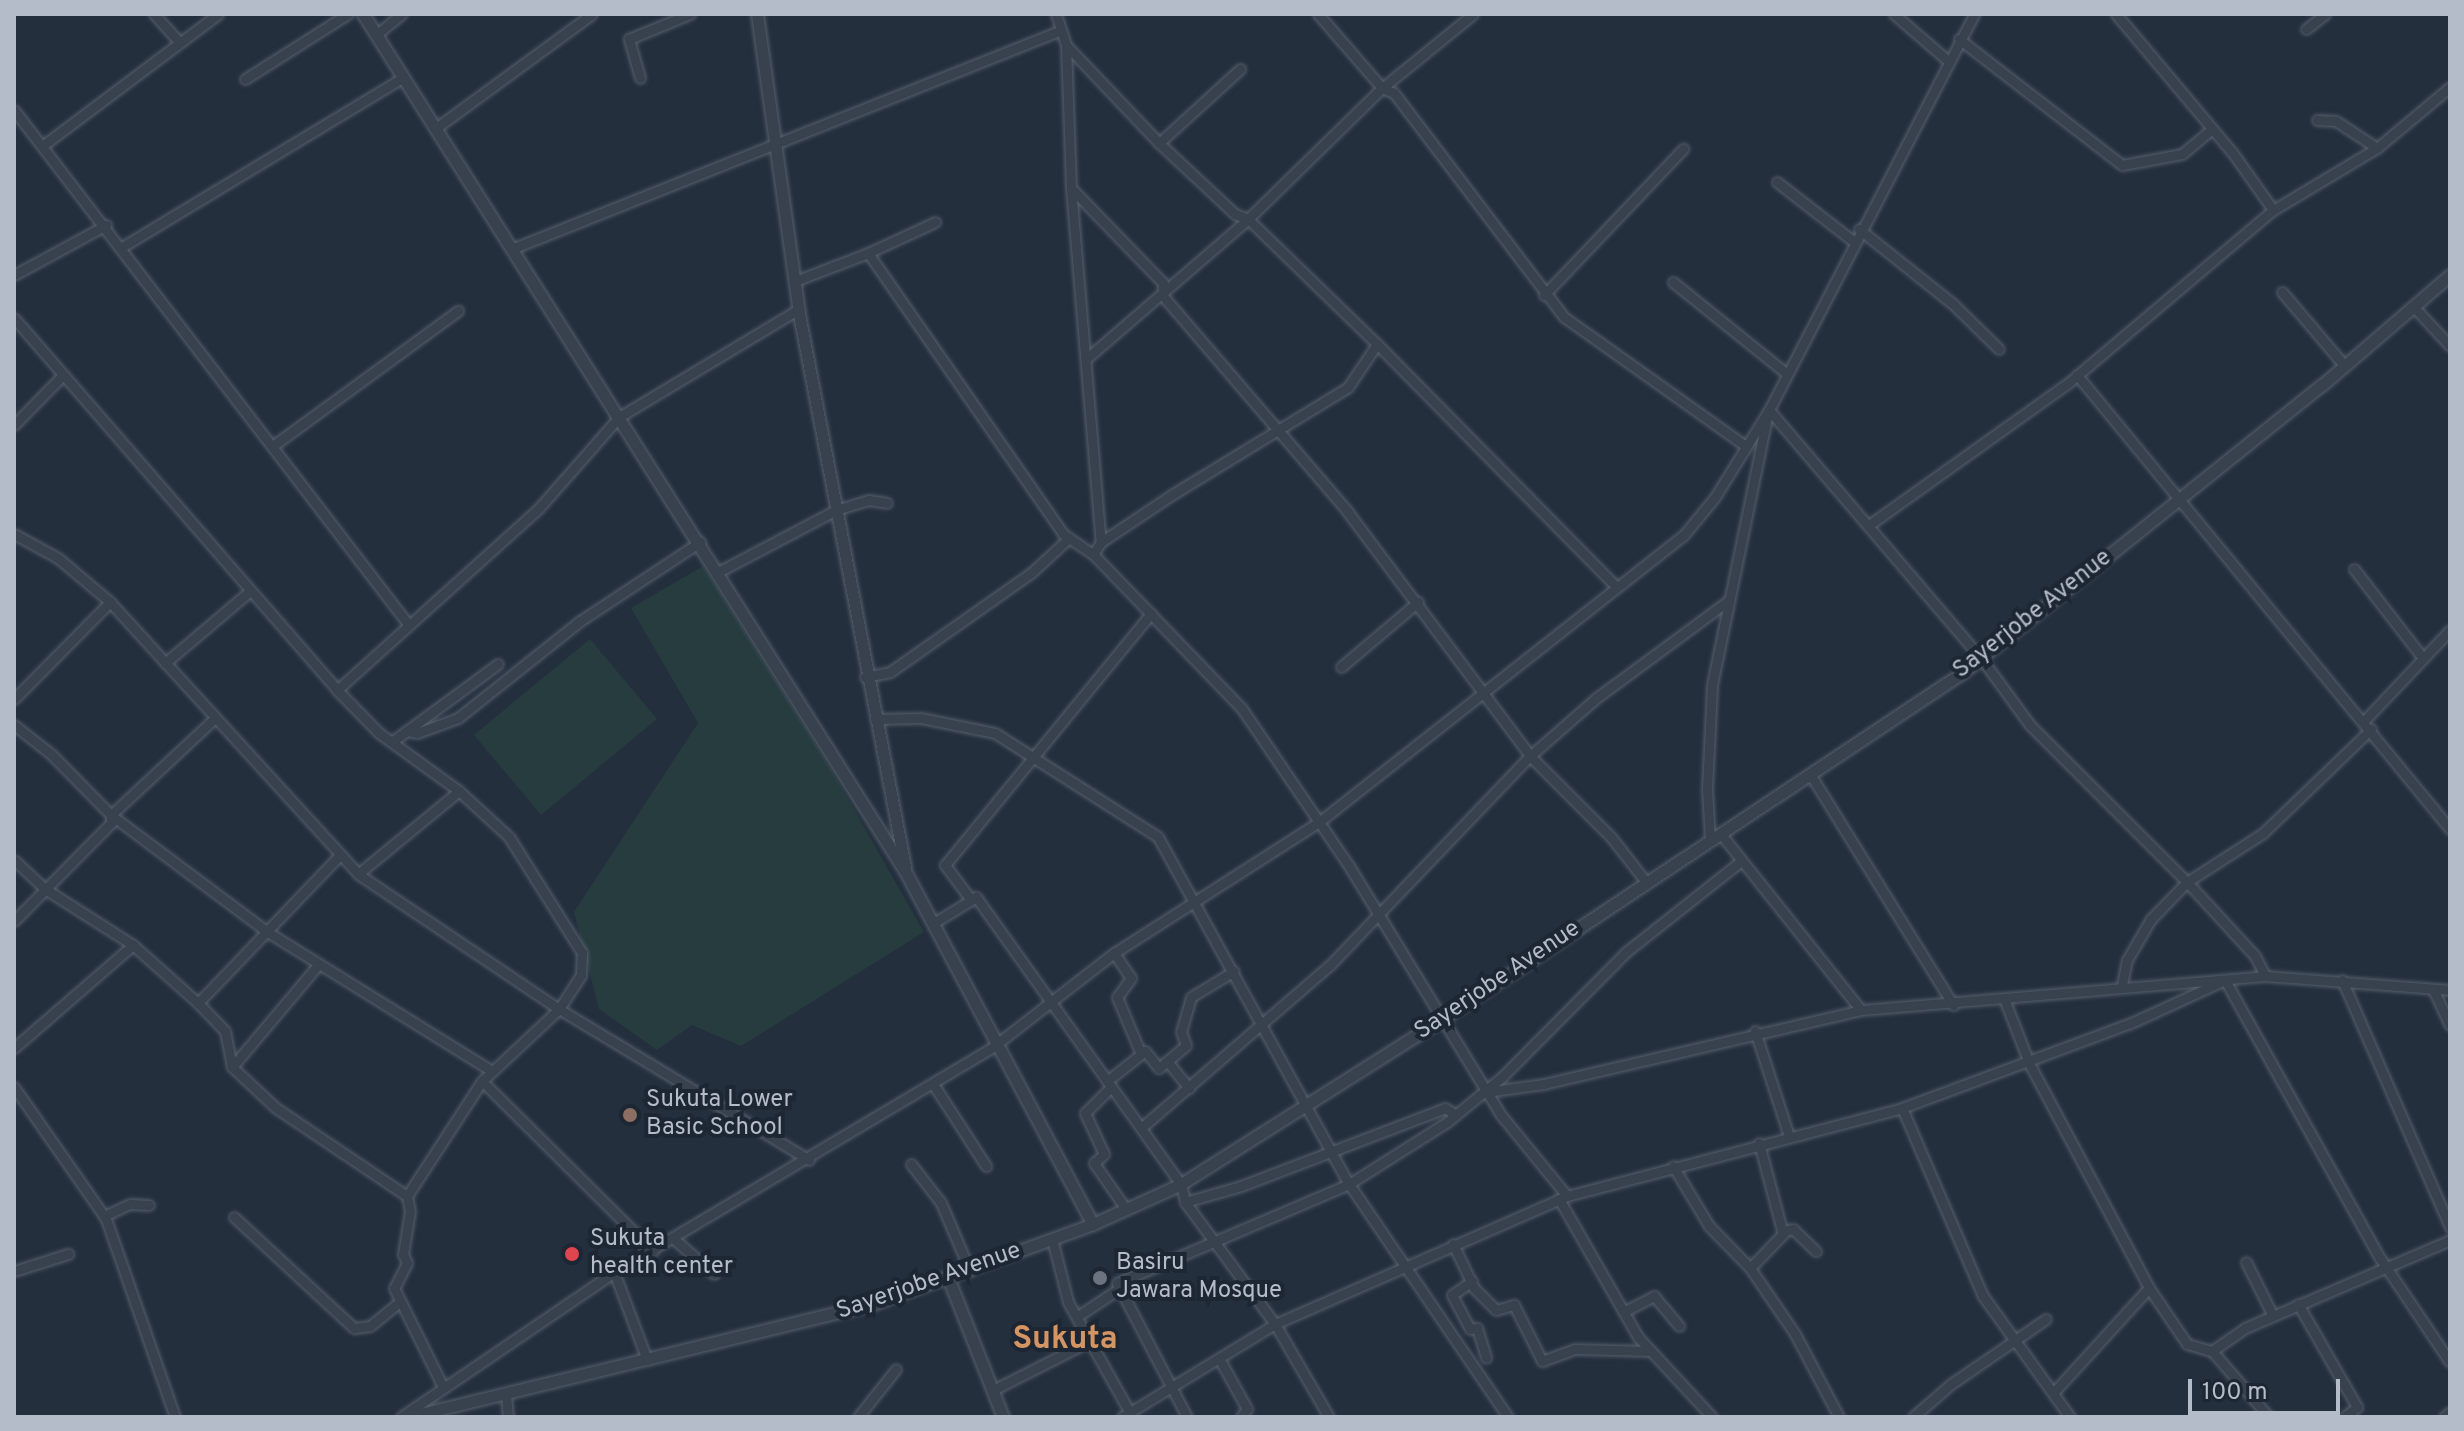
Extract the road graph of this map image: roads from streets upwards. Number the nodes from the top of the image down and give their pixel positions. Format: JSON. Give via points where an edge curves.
{"nodes":[{"id":1,"x":154,"y":14,"type":"edge"},
{"id":2,"x":218,"y":14,"type":"edge"},
{"id":3,"x":348,"y":14,"type":"edge"},
{"id":4,"x":363,"y":14,"type":"edge"},
{"id":5,"x":402,"y":14,"type":"edge"},
{"id":6,"x":592,"y":14,"type":"edge"},
{"id":7,"x":690,"y":14,"type":"edge"},
{"id":8,"x":757,"y":14,"type":"edge"},
{"id":9,"x":1056,"y":14,"type":"edge"},
{"id":10,"x":1318,"y":14,"type":"edge"},
{"id":11,"x":1473,"y":14,"type":"edge"},
{"id":12,"x":1894,"y":14,"type":"edge"},
{"id":13,"x":1974,"y":14,"type":"edge"},
{"id":14,"x":2116,"y":14,"type":"edge"},
{"id":15,"x":2325,"y":14,"type":"edge"},
{"id":16,"x":2306,"y":29,"type":"dead end"},
{"id":17,"x":1059,"y":31,"type":"junction"},
{"id":18,"x":377,"y":34,"type":"junction"},
{"id":19,"x":1959,"y":39,"type":"junction"},
{"id":20,"x":179,"y":42,"type":"junction"},
{"id":21,"x":1066,"y":45,"type":"junction"},
{"id":22,"x":1946,"y":59,"type":"junction"},
{"id":23,"x":1240,"y":69,"type":"dead end"},
{"id":24,"x":404,"y":77,"type":"junction"},
{"id":25,"x":640,"y":78,"type":"dead end"},
{"id":26,"x":245,"y":79,"type":"dead end"},
{"id":27,"x":2450,"y":87,"type":"edge"},
{"id":28,"x":1382,"y":88,"type":"junction"},
{"id":29,"x":14,"y":110,"type":"edge"},
{"id":30,"x":2317,"y":120,"type":"dead end"},
{"id":31,"x":436,"y":128,"type":"junction"},
{"id":32,"x":2211,"y":130,"type":"junction"},
{"id":33,"x":1159,"y":143,"type":"junction"},
{"id":34,"x":45,"y":144,"type":"junction"},
{"id":35,"x":777,"y":144,"type":"junction"},
{"id":36,"x":2377,"y":148,"type":"junction"},
{"id":37,"x":1683,"y":149,"type":"dead end"},
{"id":38,"x":1777,"y":182,"type":"dead end"},
{"id":39,"x":1071,"y":188,"type":"junction"},
{"id":40,"x":2273,"y":210,"type":"junction"},
{"id":41,"x":1248,"y":219,"type":"junction"},
{"id":42,"x":935,"y":222,"type":"dead end"},
{"id":43,"x":106,"y":225,"type":"junction"},
{"id":44,"x":1859,"y":229,"type":"junction"},
{"id":45,"x":1853,"y":241,"type":"junction"},
{"id":46,"x":122,"y":247,"type":"junction"},
{"id":47,"x":514,"y":248,"type":"junction"},
{"id":48,"x":868,"y":253,"type":"junction"},
{"id":49,"x":14,"y":275,"type":"edge"},
{"id":50,"x":2450,"y":275,"type":"edge"},
{"id":51,"x":795,"y":281,"type":"junction"},
{"id":52,"x":1673,"y":282,"type":"dead end"},
{"id":53,"x":2282,"y":292,"type":"dead end"},
{"id":54,"x":1544,"y":295,"type":"junction"},
{"id":55,"x":1163,"y":296,"type":"junction"},
{"id":56,"x":2413,"y":306,"type":"junction"},
{"id":57,"x":799,"y":309,"type":"junction"},
{"id":58,"x":458,"y":311,"type":"dead end"},
{"id":59,"x":14,"y":318,"type":"edge"},
{"id":60,"x":1377,"y":344,"type":"junction"},
{"id":61,"x":2450,"y":346,"type":"edge"},
{"id":62,"x":1999,"y":349,"type":"dead end"},
{"id":63,"x":1086,"y":359,"type":"junction"},
{"id":64,"x":2344,"y":365,"type":"junction"},
{"id":65,"x":1787,"y":374,"type":"junction"},
{"id":66,"x":63,"y":375,"type":"junction"},
{"id":67,"x":2077,"y":375,"type":"junction"},
{"id":68,"x":1769,"y":410,"type":"junction"},
{"id":69,"x":619,"y":417,"type":"junction"},
{"id":70,"x":14,"y":425,"type":"edge"},
{"id":71,"x":1279,"y":432,"type":"junction"},
{"id":72,"x":274,"y":445,"type":"junction"},
{"id":73,"x":1744,"y":445,"type":"junction"},
{"id":74,"x":2177,"y":499,"type":"junction"},
{"id":75,"x":887,"y":503,"type":"dead end"},
{"id":76,"x":836,"y":510,"type":"junction"},
{"id":77,"x":1869,"y":525,"type":"junction"},
{"id":78,"x":14,"y":534,"type":"edge"},
{"id":79,"x":1069,"y":538,"type":"junction"},
{"id":80,"x":700,"y":542,"type":"junction"},
{"id":81,"x":1101,"y":542,"type":"junction"},
{"id":82,"x":1093,"y":554,"type":"junction"},
{"id":83,"x":2354,"y":569,"type":"dead end"},
{"id":84,"x":720,"y":571,"type":"junction"},
{"id":85,"x":1615,"y":585,"type":"junction"},
{"id":86,"x":250,"y":591,"type":"junction"},
{"id":87,"x":1728,"y":601,"type":"junction"},
{"id":88,"x":110,"y":602,"type":"junction"},
{"id":89,"x":1418,"y":602,"type":"junction"},
{"id":90,"x":1151,"y":613,"type":"junction"},
{"id":91,"x":408,"y":624,"type":"junction"},
{"id":92,"x":2450,"y":630,"type":"edge"},
{"id":93,"x":2422,"y":657,"type":"junction"},
{"id":94,"x":1981,"y":658,"type":"junction"},
{"id":95,"x":165,"y":663,"type":"junction"},
{"id":96,"x":498,"y":664,"type":"dead end"},
{"id":97,"x":1341,"y":667,"type":"dead end"},
{"id":98,"x":865,"y":677,"type":"junction"},
{"id":99,"x":337,"y":690,"type":"junction"},
{"id":100,"x":1484,"y":695,"type":"junction"},
{"id":101,"x":14,"y":699,"type":"edge"},
{"id":102,"x":214,"y":719,"type":"junction"},
{"id":103,"x":875,"y":719,"type":"junction"},
{"id":104,"x":14,"y":725,"type":"edge"},
{"id":105,"x":2368,"y":725,"type":"junction"},
{"id":106,"x":407,"y":731,"type":"junction"},
{"id":107,"x":393,"y":741,"type":"junction"},
{"id":108,"x":1033,"y":755,"type":"junction"},
{"id":109,"x":1530,"y":756,"type":"junction"},
{"id":110,"x":1810,"y":774,"type":"junction"},
{"id":111,"x":459,"y":791,"type":"junction"},
{"id":112,"x":111,"y":815,"type":"junction"},
{"id":113,"x":1319,"y":822,"type":"junction"},
{"id":114,"x":2450,"y":829,"type":"edge"},
{"id":115,"x":1715,"y":837,"type":"junction"},
{"id":116,"x":338,"y":857,"type":"junction"},
{"id":117,"x":14,"y":860,"type":"edge"},
{"id":118,"x":1740,"y":862,"type":"junction"},
{"id":119,"x":905,"y":871,"type":"junction"},
{"id":120,"x":358,"y":874,"type":"junction"},
{"id":121,"x":1646,"y":882,"type":"junction"},
{"id":122,"x":2187,"y":882,"type":"junction"},
{"id":123,"x":45,"y":889,"type":"junction"},
{"id":124,"x":971,"y":900,"type":"junction"},
{"id":125,"x":1197,"y":903,"type":"junction"},
{"id":126,"x":1378,"y":913,"type":"junction"},
{"id":127,"x":14,"y":921,"type":"edge"},
{"id":128,"x":932,"y":924,"type":"junction"},
{"id":129,"x":266,"y":931,"type":"junction"},
{"id":130,"x":133,"y":945,"type":"junction"},
{"id":131,"x":1114,"y":953,"type":"junction"},
{"id":132,"x":317,"y":966,"type":"junction"},
{"id":133,"x":1234,"y":971,"type":"junction"},
{"id":134,"x":2265,"y":976,"type":"junction"},
{"id":135,"x":2225,"y":980,"type":"junction"},
{"id":136,"x":2342,"y":980,"type":"junction"},
{"id":137,"x":2122,"y":985,"type":"junction"},
{"id":138,"x":2433,"y":989,"type":"junction"},
{"id":139,"x":2450,"y":990,"type":"edge"},
{"id":140,"x":2005,"y":1001,"type":"junction"},
{"id":141,"x":198,"y":1003,"type":"junction"},
{"id":142,"x":1053,"y":1004,"type":"junction"},
{"id":143,"x":1953,"y":1005,"type":"junction"},
{"id":144,"x":559,"y":1009,"type":"junction"},
{"id":145,"x":1861,"y":1010,"type":"junction"},
{"id":146,"x":1445,"y":1017,"type":"junction"},
{"id":147,"x":2450,"y":1025,"type":"edge"},
{"id":148,"x":1262,"y":1027,"type":"junction"},
{"id":149,"x":1755,"y":1031,"type":"junction"},
{"id":150,"x":994,"y":1046,"type":"junction"},
{"id":151,"x":14,"y":1048,"type":"edge"},
{"id":152,"x":1141,"y":1054,"type":"junction"},
{"id":153,"x":1167,"y":1061,"type":"junction"},
{"id":154,"x":2029,"y":1063,"type":"junction"},
{"id":155,"x":232,"y":1067,"type":"junction"},
{"id":156,"x":492,"y":1071,"type":"junction"},
{"id":157,"x":482,"y":1081,"type":"junction"},
{"id":158,"x":933,"y":1084,"type":"junction"},
{"id":159,"x":1109,"y":1084,"type":"junction"},
{"id":160,"x":14,"y":1087,"type":"edge"},
{"id":161,"x":1189,"y":1088,"type":"junction"},
{"id":162,"x":1486,"y":1092,"type":"junction"},
{"id":163,"x":1308,"y":1106,"type":"junction"},
{"id":164,"x":1902,"y":1108,"type":"junction"},
{"id":165,"x":1453,"y":1113,"type":"junction"},
{"id":166,"x":1141,"y":1128,"type":"junction"},
{"id":167,"x":1789,"y":1136,"type":"junction"},
{"id":168,"x":1759,"y":1143,"type":"junction"},
{"id":169,"x":1330,"y":1152,"type":"junction"},
{"id":170,"x":809,"y":1160,"type":"junction"},
{"id":171,"x":911,"y":1164,"type":"dead end"},
{"id":172,"x":986,"y":1166,"type":"dead end"},
{"id":173,"x":1673,"y":1166,"type":"junction"},
{"id":174,"x":1181,"y":1184,"type":"junction"},
{"id":175,"x":1349,"y":1184,"type":"junction"},
{"id":176,"x":407,"y":1196,"type":"junction"},
{"id":177,"x":1563,"y":1198,"type":"junction"},
{"id":178,"x":1185,"y":1202,"type":"junction"},
{"id":179,"x":149,"y":1205,"type":"dead end"},
{"id":180,"x":1126,"y":1209,"type":"junction"},
{"id":181,"x":104,"y":1216,"type":"junction"},
{"id":182,"x":234,"y":1217,"type":"dead end"},
{"id":183,"x":1093,"y":1224,"type":"junction"},
{"id":184,"x":2450,"y":1227,"type":"edge"},
{"id":185,"x":1783,"y":1231,"type":"junction"},
{"id":186,"x":674,"y":1239,"type":"junction"},
{"id":187,"x":1052,"y":1239,"type":"junction"},
{"id":188,"x":2450,"y":1240,"type":"edge"},
{"id":189,"x":1215,"y":1244,"type":"junction"},
{"id":190,"x":1453,"y":1244,"type":"junction"},
{"id":191,"x":653,"y":1251,"type":"junction"},
{"id":192,"x":1816,"y":1251,"type":"dead end"},
{"id":193,"x":68,"y":1254,"type":"dead end"},
{"id":194,"x":2246,"y":1262,"type":"dead end"},
{"id":195,"x":1400,"y":1265,"type":"junction"},
{"id":196,"x":2384,"y":1265,"type":"junction"},
{"id":197,"x":1750,"y":1268,"type":"junction"},
{"id":198,"x":14,"y":1271,"type":"edge"},
{"id":199,"x":970,"y":1271,"type":"junction"},
{"id":200,"x":614,"y":1272,"type":"junction"},
{"id":201,"x":714,"y":1274,"type":"dead end"},
{"id":202,"x":949,"y":1280,"type":"junction"},
{"id":203,"x":1472,"y":1281,"type":"junction"},
{"id":204,"x":1120,"y":1288,"type":"junction"},
{"id":205,"x":2149,"y":1288,"type":"junction"},
{"id":206,"x":398,"y":1303,"type":"junction"},
{"id":207,"x":2298,"y":1304,"type":"junction"},
{"id":208,"x":1625,"y":1311,"type":"junction"},
{"id":209,"x":1078,"y":1316,"type":"junction"},
{"id":210,"x":2273,"y":1316,"type":"junction"},
{"id":211,"x":2046,"y":1319,"type":"dead end"},
{"id":212,"x":1275,"y":1324,"type":"junction"},
{"id":213,"x":1679,"y":1326,"type":"dead end"},
{"id":214,"x":1090,"y":1341,"type":"junction"},
{"id":215,"x":2014,"y":1345,"type":"junction"},
{"id":216,"x":1651,"y":1351,"type":"junction"},
{"id":217,"x":2212,"y":1351,"type":"junction"},
{"id":218,"x":1486,"y":1358,"type":"dead end"},
{"id":219,"x":647,"y":1360,"type":"junction"},
{"id":220,"x":1220,"y":1360,"type":"junction"},
{"id":221,"x":2450,"y":1362,"type":"edge"},
{"id":222,"x":896,"y":1369,"type":"dead end"},
{"id":223,"x":443,"y":1387,"type":"junction"},
{"id":224,"x":1173,"y":1389,"type":"junction"},
{"id":225,"x":993,"y":1390,"type":"junction"},
{"id":226,"x":2053,"y":1393,"type":"junction"},
{"id":227,"x":506,"y":1395,"type":"junction"},
{"id":228,"x":2450,"y":1412,"type":"edge"},
{"id":229,"x":1126,"y":1415,"type":"edge"},
{"id":230,"x":175,"y":1417,"type":"edge"},
{"id":231,"x":401,"y":1417,"type":"edge"},
{"id":232,"x":408,"y":1417,"type":"edge"},
{"id":233,"x":508,"y":1417,"type":"edge"},
{"id":234,"x":858,"y":1417,"type":"edge"},
{"id":235,"x":1003,"y":1417,"type":"edge"},
{"id":236,"x":1187,"y":1417,"type":"edge"},
{"id":237,"x":1241,"y":1417,"type":"edge"},
{"id":238,"x":1329,"y":1417,"type":"edge"},
{"id":239,"x":1508,"y":1417,"type":"edge"},
{"id":240,"x":1712,"y":1417,"type":"edge"},
{"id":241,"x":1839,"y":1417,"type":"edge"},
{"id":242,"x":1913,"y":1417,"type":"edge"},
{"id":243,"x":2070,"y":1417,"type":"edge"},
{"id":244,"x":2269,"y":1417,"type":"edge"},
{"id":245,"x":2344,"y":1417,"type":"edge"},
{"id":246,"x":2444,"y":1417,"type":"edge"}],
"edges":[{"from":1,"to":20,"type":"street"},
{"from":2,"to":20,"type":"street"},
{"from":3,"to":26,"type":"street"},
{"from":4,"to":18,"type":"street"},
{"from":5,"to":18,"type":"street"},
{"from":6,"to":31,"type":"street"},
{"from":7,"to":25,"type":"street","via":[[629,39]]},
{"from":8,"to":35,"type":"street"},
{"from":9,"to":17,"type":"street"},
{"from":10,"to":28,"type":"street"},
{"from":11,"to":28,"type":"street"},
{"from":12,"to":22,"type":"street"},
{"from":13,"to":19,"type":"street"},
{"from":14,"to":32,"type":"street"},
{"from":15,"to":16,"type":"street"},
{"from":17,"to":21,"type":"street"},
{"from":17,"to":35,"type":"street"},
{"from":18,"to":24,"type":"street"},
{"from":19,"to":22,"type":"street"},
{"from":19,"to":32,"type":"street","via":[[2122,165],[2182,154]]},
{"from":20,"to":34,"type":"street"},
{"from":21,"to":33,"type":"street"},
{"from":21,"to":39,"type":"street"},
{"from":22,"to":44,"type":"street"},
{"from":23,"to":33,"type":"street"},
{"from":24,"to":31,"type":"street"},
{"from":24,"to":46,"type":"street"},
{"from":27,"to":36,"type":"street"},
{"from":28,"to":41,"type":"street"},
{"from":28,"to":54,"type":"street","via":[[1394,93]]},
{"from":29,"to":34,"type":"street"},
{"from":30,"to":36,"type":"street","via":[[2336,121]]},
{"from":31,"to":47,"type":"street"},
{"from":32,"to":40,"type":"street"},
{"from":33,"to":41,"type":"street","via":[[1235,214]]},
{"from":34,"to":43,"type":"street"},
{"from":35,"to":47,"type":"street","via":[[649,190]]},
{"from":35,"to":51,"type":"street"},
{"from":36,"to":40,"type":"street"},
{"from":37,"to":54,"type":"street"},
{"from":38,"to":45,"type":"street"},
{"from":39,"to":55,"type":"street","via":[[1163,283]]},
{"from":39,"to":63,"type":"street"},
{"from":40,"to":67,"type":"street"},
{"from":41,"to":55,"type":"street"},
{"from":41,"to":60,"type":"street"},
{"from":42,"to":48,"type":"street"},
{"from":43,"to":46,"type":"street"},
{"from":43,"to":49,"type":"street"},
{"from":44,"to":45,"type":"street"},
{"from":44,"to":62,"type":"street","via":[[1953,304]]},
{"from":45,"to":65,"type":"street"},
{"from":46,"to":72,"type":"street"},
{"from":47,"to":69,"type":"street"},
{"from":48,"to":51,"type":"street"},
{"from":48,"to":79,"type":"street","via":[[943,367]]},
{"from":50,"to":56,"type":"street","name":"Sayerjobe Avenue"},
{"from":51,"to":57,"type":"street"},
{"from":52,"to":65,"type":"street"},
{"from":53,"to":64,"type":"street"},
{"from":54,"to":73,"type":"street","via":[[1564,317]]},
{"from":55,"to":63,"type":"street"},
{"from":55,"to":71,"type":"street"},
{"from":56,"to":61,"type":"street"},
{"from":56,"to":64,"type":"street","name":"Sayerjobe Avenue"},
{"from":57,"to":69,"type":"street"},
{"from":57,"to":76,"type":"street"},
{"from":58,"to":72,"type":"street"},
{"from":59,"to":66,"type":"street"},
{"from":60,"to":71,"type":"street","via":[[1348,387]]},
{"from":60,"to":85,"type":"street"},
{"from":63,"to":81,"type":"street"},
{"from":64,"to":74,"type":"street","name":"Sayerjobe Avenue"},
{"from":65,"to":68,"type":"street"},
{"from":66,"to":70,"type":"street"},
{"from":66,"to":86,"type":"street"},
{"from":67,"to":74,"type":"street"},
{"from":67,"to":77,"type":"street"},
{"from":68,"to":73,"type":"street"},
{"from":68,"to":77,"type":"street"},
{"from":68,"to":87,"type":"street"},
{"from":69,"to":80,"type":"street"},
{"from":69,"to":91,"type":"street","via":[[539,508]]},
{"from":71,"to":81,"type":"street"},
{"from":71,"to":89,"type":"street"},
{"from":72,"to":91,"type":"street"},
{"from":73,"to":85,"type":"street","via":[[1715,497],[1683,536]]},
{"from":74,"to":94,"type":"street","name":"Sayerjobe Avenue"},
{"from":74,"to":105,"type":"street"},
{"from":75,"to":76,"type":"street","via":[[869,500]]},
{"from":76,"to":84,"type":"street"},
{"from":76,"to":98,"type":"street"},
{"from":77,"to":94,"type":"street"},
{"from":78,"to":88,"type":"street","via":[[58,558]]},
{"from":79,"to":82,"type":"street"},
{"from":79,"to":98,"type":"street","via":[[1031,573],[890,672]]},
{"from":80,"to":84,"type":"street"},
{"from":80,"to":106,"type":"street","via":[[580,621],[458,718],[417,733]]},
{"from":81,"to":82,"type":"street"},
{"from":82,"to":90,"type":"street"},
{"from":83,"to":93,"type":"street"},
{"from":84,"to":119,"type":"street"},
{"from":85,"to":100,"type":"street"},
{"from":86,"to":95,"type":"street"},
{"from":86,"to":99,"type":"street"},
{"from":87,"to":109,"type":"street","via":[[1595,699]]},
{"from":87,"to":115,"type":"street","via":[[1708,734]]},
{"from":88,"to":95,"type":"street"},
{"from":88,"to":101,"type":"street"},
{"from":89,"to":97,"type":"street"},
{"from":89,"to":100,"type":"street"},
{"from":90,"to":108,"type":"street"},
{"from":90,"to":113,"type":"street","via":[[1242,709]]},
{"from":91,"to":99,"type":"street"},
{"from":92,"to":93,"type":"street"},
{"from":93,"to":105,"type":"street"},
{"from":94,"to":110,"type":"street","name":"Sayerjobe Avenue"},
{"from":94,"to":122,"type":"street","via":[[2030,725]]},
{"from":95,"to":102,"type":"street"},
{"from":96,"to":106,"type":"street"},
{"from":98,"to":103,"type":"street"},
{"from":99,"to":107,"type":"street"},
{"from":100,"to":109,"type":"street"},
{"from":100,"to":113,"type":"street"},
{"from":102,"to":112,"type":"street"},
{"from":102,"to":116,"type":"street"},
{"from":103,"to":108,"type":"street","via":[[921,718],[979,729]]},
{"from":103,"to":119,"type":"street"},
{"from":104,"to":112,"type":"street"},
{"from":105,"to":114,"type":"street"},
{"from":105,"to":122,"type":"street","via":[[2263,833]]},
{"from":106,"to":107,"type":"street"},
{"from":107,"to":111,"type":"street"},
{"from":108,"to":124,"type":"street","via":[[945,865]]},
{"from":108,"to":125,"type":"street","via":[[1158,837]]},
{"from":109,"to":121,"type":"street","via":[[1611,837]]},
{"from":109,"to":126,"type":"street","via":[[1482,802],[1439,856]]},
{"from":110,"to":115,"type":"street","name":"Sayerjobe Avenue"},
{"from":110,"to":143,"type":"street"},
{"from":111,"to":120,"type":"street"},
{"from":111,"to":144,"type":"street","via":[[509,837],[582,953],[581,975]]},
{"from":112,"to":123,"type":"street","via":[[111,823]]},
{"from":112,"to":129,"type":"street"},
{"from":113,"to":125,"type":"street"},
{"from":113,"to":126,"type":"street"},
{"from":115,"to":118,"type":"street"},
{"from":115,"to":121,"type":"street","name":"Sayerjobe Avenue"},
{"from":116,"to":120,"type":"street"},
{"from":116,"to":129,"type":"street"},
{"from":117,"to":123,"type":"street"},
{"from":118,"to":145,"type":"street"},
{"from":118,"to":162,"type":"street","via":[[1626,952]]},
{"from":119,"to":128,"type":"street"},
{"from":120,"to":144,"type":"street"},
{"from":121,"to":146,"type":"street","name":"Sayerjobe Avenue"},
{"from":122,"to":134,"type":"street","via":[[2255,956]]},
{"from":122,"to":137,"type":"street","via":[[2151,919],[2127,960]]},
{"from":123,"to":127,"type":"street"},
{"from":123,"to":130,"type":"street"},
{"from":124,"to":128,"type":"street"},
{"from":124,"to":142,"type":"street","via":[[976,897]]},
{"from":125,"to":131,"type":"street"},
{"from":125,"to":133,"type":"street"},
{"from":126,"to":146,"type":"street"},
{"from":126,"to":148,"type":"street"},
{"from":128,"to":150,"type":"street"},
{"from":129,"to":132,"type":"street"},
{"from":129,"to":141,"type":"street"},
{"from":130,"to":141,"type":"street"},
{"from":130,"to":151,"type":"street"},
{"from":131,"to":142,"type":"street"},
{"from":131,"to":152,"type":"street","via":[[1131,978],[1117,997]]},
{"from":132,"to":155,"type":"street"},
{"from":132,"to":156,"type":"street"},
{"from":133,"to":148,"type":"street"},
{"from":133,"to":153,"type":"street","via":[[1191,997],[1181,1032],[1186,1045]]},
{"from":134,"to":135,"type":"street"},
{"from":134,"to":136,"type":"street"},
{"from":135,"to":137,"type":"street"},
{"from":135,"to":154,"type":"street"},
{"from":135,"to":196,"type":"street"},
{"from":136,"to":138,"type":"street"},
{"from":136,"to":184,"type":"street"},
{"from":137,"to":140,"type":"street"},
{"from":138,"to":139,"type":"street"},
{"from":138,"to":147,"type":"street"},
{"from":140,"to":143,"type":"street"},
{"from":140,"to":154,"type":"street"},
{"from":141,"to":155,"type":"street","via":[[225,1031]]},
{"from":142,"to":150,"type":"street"},
{"from":142,"to":159,"type":"street"},
{"from":143,"to":145,"type":"street"},
{"from":144,"to":156,"type":"street"},
{"from":144,"to":170,"type":"street"},
{"from":145,"to":149,"type":"street"},
{"from":146,"to":162,"type":"street"},
{"from":146,"to":163,"type":"street","name":"Sayerjobe Avenue"},
{"from":148,"to":161,"type":"street"},
{"from":148,"to":163,"type":"street"},
{"from":149,"to":162,"type":"street","via":[[1543,1084]]},
{"from":149,"to":167,"type":"street"},
{"from":150,"to":158,"type":"street"},
{"from":150,"to":183,"type":"street"},
{"from":152,"to":153,"type":"street","via":[[1145,1051],[1159,1068]]},
{"from":152,"to":159,"type":"street"},
{"from":153,"to":161,"type":"street"},
{"from":154,"to":164,"type":"street"},
{"from":154,"to":205,"type":"street"},
{"from":155,"to":176,"type":"street","via":[[276,1108]]},
{"from":156,"to":157,"type":"street"},
{"from":157,"to":176,"type":"street"},
{"from":157,"to":191,"type":"street"},
{"from":158,"to":170,"type":"street"},
{"from":158,"to":172,"type":"street"},
{"from":159,"to":166,"type":"street"},
{"from":159,"to":180,"type":"street","via":[[1085,1113],[1104,1154],[1094,1163]]},
{"from":160,"to":181,"type":"street"},
{"from":161,"to":166,"type":"street"},
{"from":162,"to":165,"type":"street"},
{"from":162,"to":177,"type":"street"},
{"from":163,"to":169,"type":"street"},
{"from":163,"to":174,"type":"street","name":"Sayerjobe Avenue"},
{"from":164,"to":167,"type":"street"},
{"from":164,"to":215,"type":"street","via":[[1983,1296]]},
{"from":165,"to":169,"type":"street","via":[[1445,1108]]},
{"from":165,"to":175,"type":"street"},
{"from":166,"to":174,"type":"street"},
{"from":167,"to":168,"type":"street"},
{"from":168,"to":173,"type":"street"},
{"from":168,"to":185,"type":"street"},
{"from":169,"to":175,"type":"street"},
{"from":169,"to":178,"type":"street"},
{"from":170,"to":186,"type":"street"},
{"from":171,"to":199,"type":"street","via":[[941,1203]]},
{"from":173,"to":177,"type":"street"},
{"from":173,"to":197,"type":"street","via":[[1709,1226]]},
{"from":174,"to":178,"type":"street"},
{"from":174,"to":180,"type":"street","name":"Sayerjobe Avenue"},
{"from":175,"to":189,"type":"street"},
{"from":175,"to":195,"type":"street"},
{"from":176,"to":206,"type":"street","via":[[407,1263],[394,1288]]},
{"from":177,"to":190,"type":"street"},
{"from":177,"to":208,"type":"street"},
{"from":178,"to":189,"type":"street"},
{"from":179,"to":181,"type":"street","via":[[130,1204]]},
{"from":180,"to":183,"type":"street","name":"Sayerjobe Avenue"},
{"from":181,"to":230,"type":"street"},
{"from":182,"to":206,"type":"street","via":[[354,1328],[370,1326]]},
{"from":183,"to":187,"type":"street","name":"Sayerjobe Avenue"},
{"from":185,"to":192,"type":"street","via":[[1793,1229]]},
{"from":185,"to":197,"type":"street"},
{"from":186,"to":191,"type":"street"},
{"from":186,"to":201,"type":"street"},
{"from":187,"to":199,"type":"street","name":"Sayerjobe Avenue"},
{"from":187,"to":209,"type":"street","via":[[1068,1302]]},
{"from":188,"to":196,"type":"street"},
{"from":189,"to":204,"type":"street","via":[[1163,1261],[1117,1283]]},
{"from":189,"to":212,"type":"street"},
{"from":190,"to":195,"type":"street"},
{"from":190,"to":203,"type":"street"},
{"from":191,"to":200,"type":"street"},
{"from":193,"to":198,"type":"street"},
{"from":194,"to":210,"type":"street"},
{"from":195,"to":212,"type":"street"},
{"from":195,"to":239,"type":"street"},
{"from":196,"to":207,"type":"street"},
{"from":196,"to":221,"type":"street"},
{"from":197,"to":241,"type":"street","via":[[1795,1334]]},
{"from":199,"to":202,"type":"street","name":"Sayerjobe Avenue"},
{"from":200,"to":219,"type":"street"},
{"from":200,"to":223,"type":"street"},
{"from":202,"to":219,"type":"street","name":"Sayerjobe Avenue","via":[[823,1318]]},
{"from":202,"to":225,"type":"street"},
{"from":203,"to":216,"type":"street","via":[[1496,1310],[1514,1305],[1542,1361],[1575,1349]]},
{"from":203,"to":218,"type":"street","via":[[1452,1295],[1470,1329],[1477,1328]]},
{"from":204,"to":209,"type":"street"},
{"from":204,"to":224,"type":"street"},
{"from":205,"to":217,"type":"street","via":[[2187,1344]]},
{"from":205,"to":226,"type":"street"},
{"from":206,"to":223,"type":"street"},
{"from":207,"to":210,"type":"street"},
{"from":207,"to":245,"type":"street","via":[[2357,1407]]},
{"from":208,"to":213,"type":"street","via":[[1654,1296]]},
{"from":208,"to":216,"type":"street"},
{"from":209,"to":214,"type":"street"},
{"from":210,"to":217,"type":"street"},
{"from":211,"to":215,"type":"street"},
{"from":212,"to":220,"type":"street"},
{"from":212,"to":238,"type":"street"},
{"from":214,"to":225,"type":"street"},
{"from":214,"to":229,"type":"street"},
{"from":215,"to":226,"type":"street"},
{"from":215,"to":242,"type":"street","via":[[1951,1384]]},
{"from":216,"to":240,"type":"street"},
{"from":217,"to":244,"type":"street"},
{"from":219,"to":227,"type":"street","name":"Sayerjobe Avenue"},
{"from":220,"to":224,"type":"street"},
{"from":220,"to":237,"type":"street","via":[[1247,1409]]},
{"from":222,"to":234,"type":"street"},
{"from":223,"to":231,"type":"street"},
{"from":224,"to":229,"type":"street"},
{"from":224,"to":236,"type":"street"},
{"from":225,"to":235,"type":"street"},
{"from":226,"to":243,"type":"street"},
{"from":227,"to":232,"type":"street","name":"Sayerjobe Avenue"},
{"from":227,"to":233,"type":"street"},
{"from":228,"to":246,"type":"street"}]}
